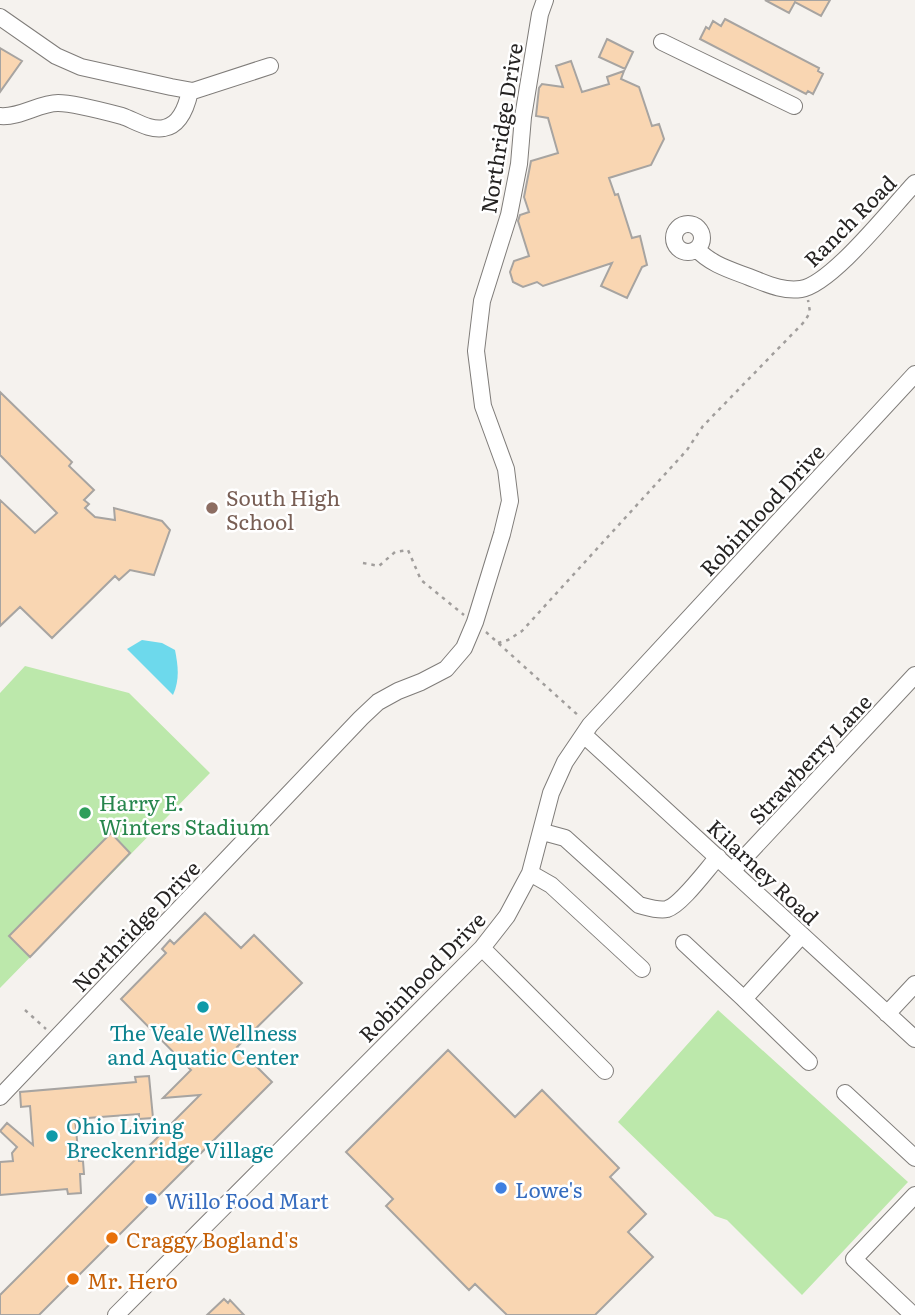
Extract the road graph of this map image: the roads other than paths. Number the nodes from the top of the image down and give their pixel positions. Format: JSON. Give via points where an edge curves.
{"nodes":[{"id":1,"x":545,"y":0,"type":"edge"},
{"id":2,"x":0,"y":17,"type":"edge"},
{"id":3,"x":662,"y":42,"type":"dead end"},
{"id":4,"x":270,"y":66,"type":"dead end"},
{"id":5,"x":190,"y":90,"type":"junction"},
{"id":6,"x":794,"y":107,"type":"dead end"},
{"id":7,"x":0,"y":116,"type":"edge"},
{"id":8,"x":915,"y":183,"type":"edge"},
{"id":9,"x":697,"y":249,"type":"dead end"},
{"id":10,"x":915,"y":374,"type":"edge"},
{"id":11,"x":915,"y":675,"type":"edge"},
{"id":12,"x":584,"y":735,"type":"junction"},
{"id":13,"x":542,"y":832,"type":"junction"},
{"id":14,"x":718,"y":857,"type":"junction"},
{"id":15,"x":733,"y":870,"type":"junction"},
{"id":16,"x":530,"y":873,"type":"junction"},
{"id":17,"x":802,"y":935,"type":"junction"},
{"id":18,"x":684,"y":943,"type":"dead end"},
{"id":19,"x":481,"y":948,"type":"junction"},
{"id":20,"x":642,"y":969,"type":"dead end"},
{"id":21,"x":915,"y":984,"type":"edge"},
{"id":22,"x":744,"y":999,"type":"junction"},
{"id":23,"x":887,"y":1014,"type":"junction"},
{"id":24,"x":915,"y":1039,"type":"edge"},
{"id":25,"x":809,"y":1062,"type":"dead end"},
{"id":26,"x":606,"y":1071,"type":"dead end"},
{"id":27,"x":845,"y":1093,"type":"dead end"},
{"id":28,"x":0,"y":1097,"type":"edge"},
{"id":29,"x":915,"y":1158,"type":"edge"},
{"id":30,"x":915,"y":1195,"type":"edge"},
{"id":31,"x":116,"y":1315,"type":"edge"},
{"id":32,"x":913,"y":1315,"type":"edge"}],
"edges":[{"from":1,"to":28,"type":"street","name":"Northridge Drive","via":[[509,215],[482,301],[476,351],[483,406],[506,469],[510,501],[464,648],[446,668],[378,702],[361,718]]},
{"from":2,"to":5,"type":"street","via":[[56,56],[81,67]]},
{"from":3,"to":6,"type":"street"},
{"from":4,"to":5,"type":"street"},
{"from":5,"to":7,"type":"street","via":[[183,113],[164,128],[57,103]]},
{"from":8,"to":9,"type":"street","name":"Ranch Road","via":[[847,258],[816,284],[804,288],[777,288],[725,268]]},
{"from":10,"to":12,"type":"street","name":"Robinhood Drive"},
{"from":11,"to":15,"type":"street","name":"Strawberry Lane"},
{"from":12,"to":13,"type":"street","name":"Robinhood Drive","via":[[551,793]]},
{"from":12,"to":14,"type":"street","name":"Kilarney Road"},
{"from":13,"to":14,"type":"street","via":[[565,838],[639,905],[652,908],[667,909],[677,902]]},
{"from":13,"to":16,"type":"street","name":"Robinhood Drive"},
{"from":14,"to":15,"type":"street","name":"Kilarney Road"},
{"from":15,"to":17,"type":"street","name":"Kilarney Road"},
{"from":16,"to":19,"type":"street","name":"Robinhood Drive","via":[[508,916]]},
{"from":16,"to":20,"type":"street","via":[[551,885]]},
{"from":17,"to":22,"type":"street"},
{"from":17,"to":23,"type":"street","name":"Kilarney Road"},
{"from":18,"to":22,"type":"street"},
{"from":19,"to":26,"type":"street"},
{"from":19,"to":31,"type":"street","name":"Robinhood Drive"},
{"from":21,"to":23,"type":"street"},
{"from":22,"to":25,"type":"street"},
{"from":23,"to":24,"type":"street","name":"Kilarney Road"},
{"from":27,"to":29,"type":"street"},
{"from":30,"to":32,"type":"street","via":[[854,1259]]}]}
